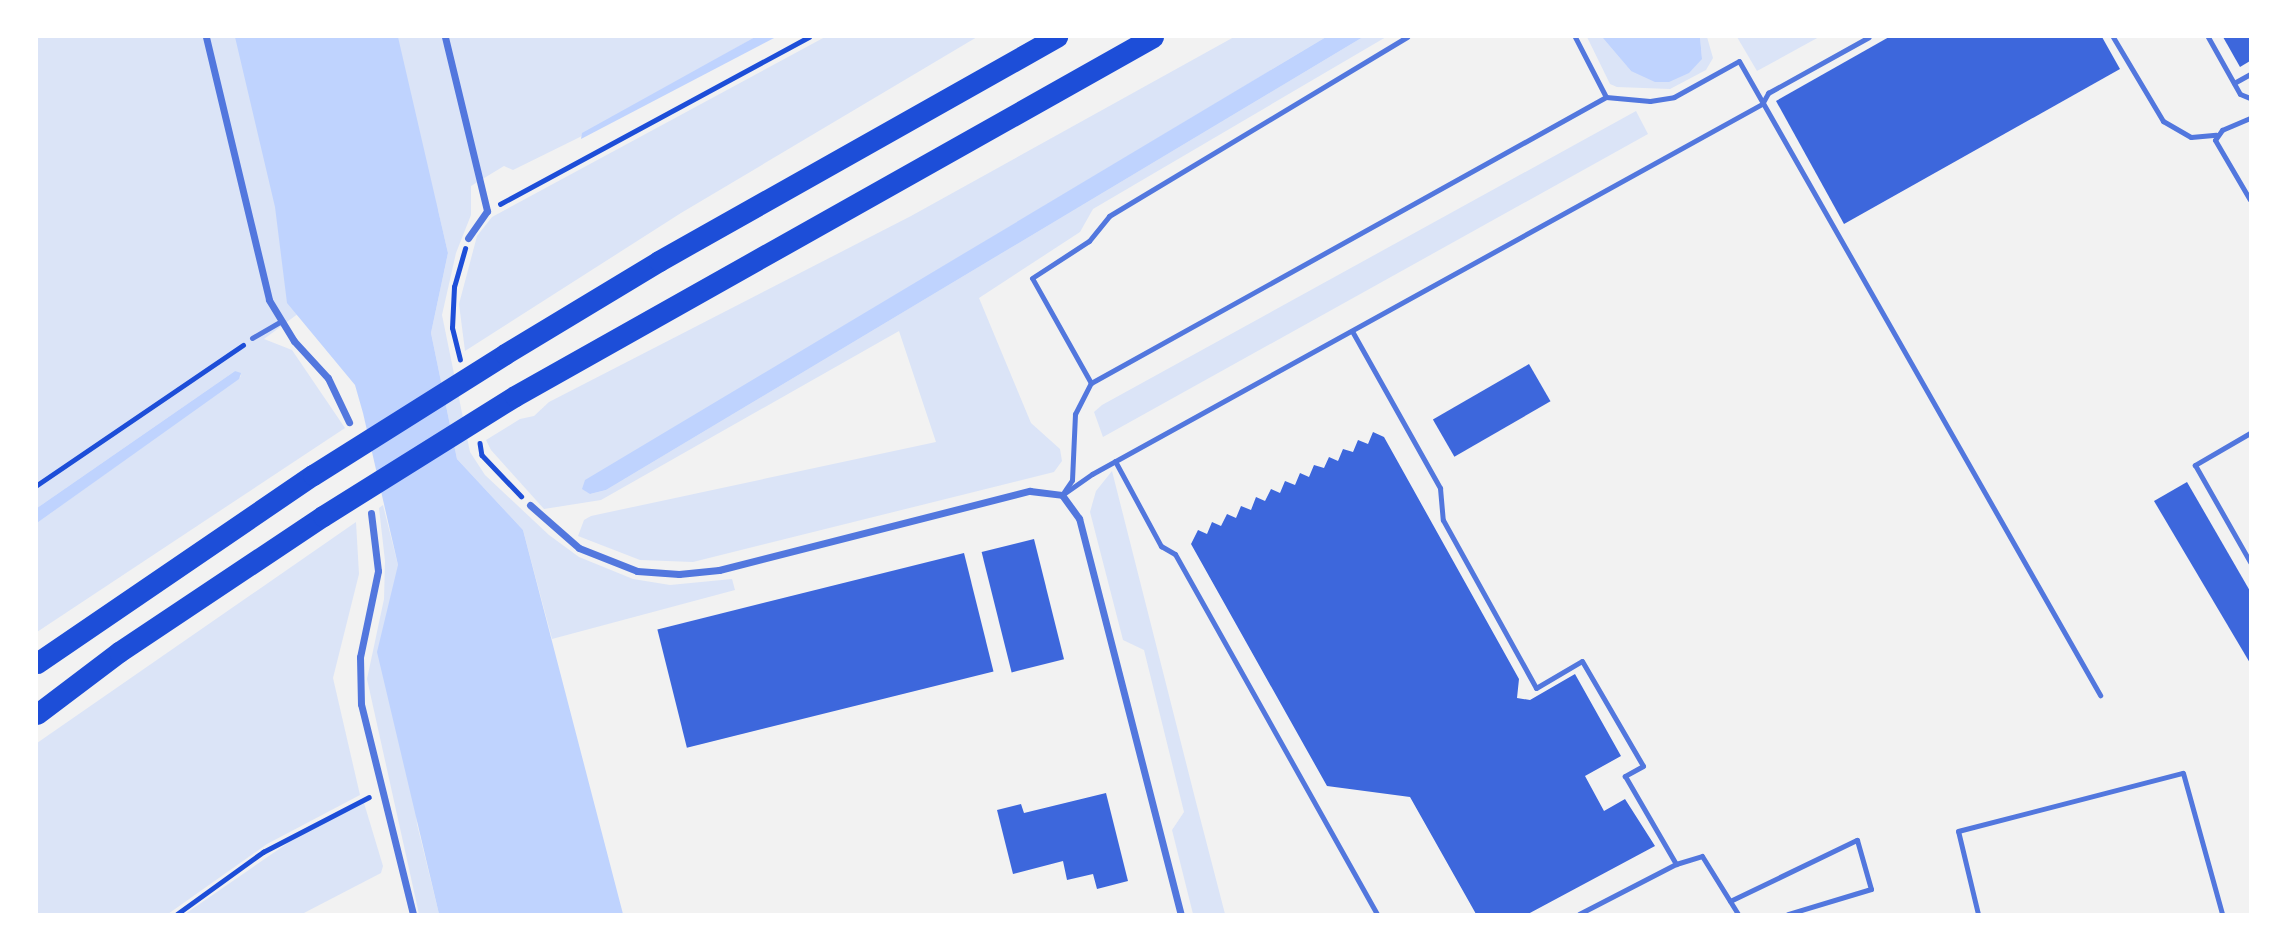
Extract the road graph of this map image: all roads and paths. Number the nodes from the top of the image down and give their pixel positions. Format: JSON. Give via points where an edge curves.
{"nodes":[{"id":1,"x":206,"y":37,"type":"edge"},
{"id":2,"x":445,"y":37,"type":"edge"},
{"id":3,"x":809,"y":37,"type":"edge"},
{"id":4,"x":1057,"y":37,"type":"edge"},
{"id":5,"x":1153,"y":37,"type":"edge"},
{"id":6,"x":1408,"y":37,"type":"edge"},
{"id":7,"x":1575,"y":37,"type":"edge"},
{"id":8,"x":1869,"y":37,"type":"edge"},
{"id":9,"x":2113,"y":37,"type":"edge"},
{"id":10,"x":2208,"y":37,"type":"edge"},
{"id":11,"x":2250,"y":74,"type":"edge"},
{"id":12,"x":2234,"y":83,"type":"junction"},
{"id":13,"x":1606,"y":97,"type":"junction"},
{"id":14,"x":2250,"y":99,"type":"edge"},
{"id":15,"x":1762,"y":104,"type":"junction"},
{"id":16,"x":2250,"y":118,"type":"edge"},
{"id":17,"x":2216,"y":135,"type":"junction"},
{"id":18,"x":2250,"y":200,"type":"edge"},
{"id":19,"x":487,"y":211,"type":"junction"},
{"id":20,"x":468,"y":238,"type":"joint"},
{"id":21,"x":281,"y":321,"type":"junction"},
{"id":22,"x":452,"y":328,"type":"dead end"},
{"id":23,"x":1352,"y":331,"type":"junction"},
{"id":24,"x":252,"y":338,"type":"joint"},
{"id":25,"x":1091,"y":383,"type":"junction"},
{"id":26,"x":349,"y":422,"type":"dead end"},
{"id":27,"x":2248,"y":434,"type":"edge"},
{"id":28,"x":2250,"y":442,"type":"edge"},
{"id":29,"x":482,"y":455,"type":"dead end"},
{"id":30,"x":1115,"y":461,"type":"junction"},
{"id":31,"x":37,"y":485,"type":"edge"},
{"id":32,"x":1062,"y":495,"type":"junction"},
{"id":33,"x":530,"y":505,"type":"joint"},
{"id":34,"x":371,"y":513,"type":"dead end"},
{"id":35,"x":2250,"y":562,"type":"edge"},
{"id":36,"x":37,"y":663,"type":"edge"},
{"id":37,"x":2100,"y":695,"type":"dead end"},
{"id":38,"x":37,"y":714,"type":"edge"},
{"id":39,"x":383,"y":792,"type":"junction"},
{"id":40,"x":1676,"y":864,"type":"junction"},
{"id":41,"x":1730,"y":901,"type":"junction"},
{"id":42,"x":177,"y":914,"type":"edge"},
{"id":43,"x":413,"y":914,"type":"edge"},
{"id":44,"x":1181,"y":914,"type":"edge"},
{"id":45,"x":1377,"y":914,"type":"edge"},
{"id":46,"x":1579,"y":914,"type":"edge"},
{"id":47,"x":1738,"y":914,"type":"edge"},
{"id":48,"x":1788,"y":914,"type":"edge"},
{"id":49,"x":1978,"y":914,"type":"edge"},
{"id":50,"x":2222,"y":914,"type":"edge"}],
"edges":[{"from":1,"to":21,"type":"street","via":[[269,300]]},
{"from":2,"to":19,"type":"street"},
{"from":3,"to":19,"type":"path"},
{"from":4,"to":36,"type":"highway","via":[[659,261],[505,354],[313,475]]},
{"from":5,"to":38,"type":"highway","via":[[515,396],[323,516],[119,652]]},
{"from":6,"to":25,"type":"lane","via":[[1109,216],[1089,241],[1032,278]]},
{"from":7,"to":13,"type":"lane"},
{"from":8,"to":15,"type":"lane","via":[[1768,93]]},
{"from":9,"to":17,"type":"lane","via":[[2163,121],[2191,137]]},
{"from":10,"to":12,"type":"lane"},
{"from":11,"to":12,"type":"lane"},
{"from":12,"to":14,"type":"lane","via":[[2239,94]]},
{"from":13,"to":15,"type":"lane","via":[[1650,101],[1674,97],[1739,61]]},
{"from":13,"to":25,"type":"lane"},
{"from":15,"to":23,"type":"lane"},
{"from":15,"to":37,"type":"lane"},
{"from":16,"to":17,"type":"lane"},
{"from":17,"to":18,"type":"lane"},
{"from":19,"to":20,"type":"street"},
{"from":20,"to":22,"type":"path","via":[[454,287]]},
{"from":21,"to":24,"type":"lane"},
{"from":21,"to":26,"type":"street","via":[[328,378]]},
{"from":23,"to":30,"type":"lane"},
{"from":23,"to":40,"type":"lane","via":[[1440,488],[1443,520],[1536,688],[1582,661],[1643,766],[1625,776]]},
{"from":24,"to":31,"type":"path"},
{"from":25,"to":32,"type":"lane","via":[[1075,414],[1072,480]]},
{"from":27,"to":28,"type":"lane"},
{"from":27,"to":35,"type":"lane","via":[[2194,465]]},
{"from":29,"to":33,"type":"path"},
{"from":30,"to":32,"type":"lane"},
{"from":30,"to":45,"type":"lane","via":[[1161,546],[1175,554]]},
{"from":32,"to":33,"type":"street","via":[[1030,491],[719,570],[679,574],[638,571],[579,548]]},
{"from":32,"to":44,"type":"street","via":[[1079,518]]},
{"from":34,"to":39,"type":"street","via":[[378,547],[376,595],[360,657],[359,681]]},
{"from":39,"to":42,"type":"path","via":[[353,802],[264,852]]},
{"from":39,"to":43,"type":"street"},
{"from":40,"to":41,"type":"lane","via":[[1702,856]]},
{"from":40,"to":46,"type":"lane"},
{"from":41,"to":47,"type":"lane"},
{"from":41,"to":48,"type":"lane","via":[[1857,840],[1871,889]]},
{"from":49,"to":50,"type":"lane","via":[[1958,831],[2183,773]]}]}
